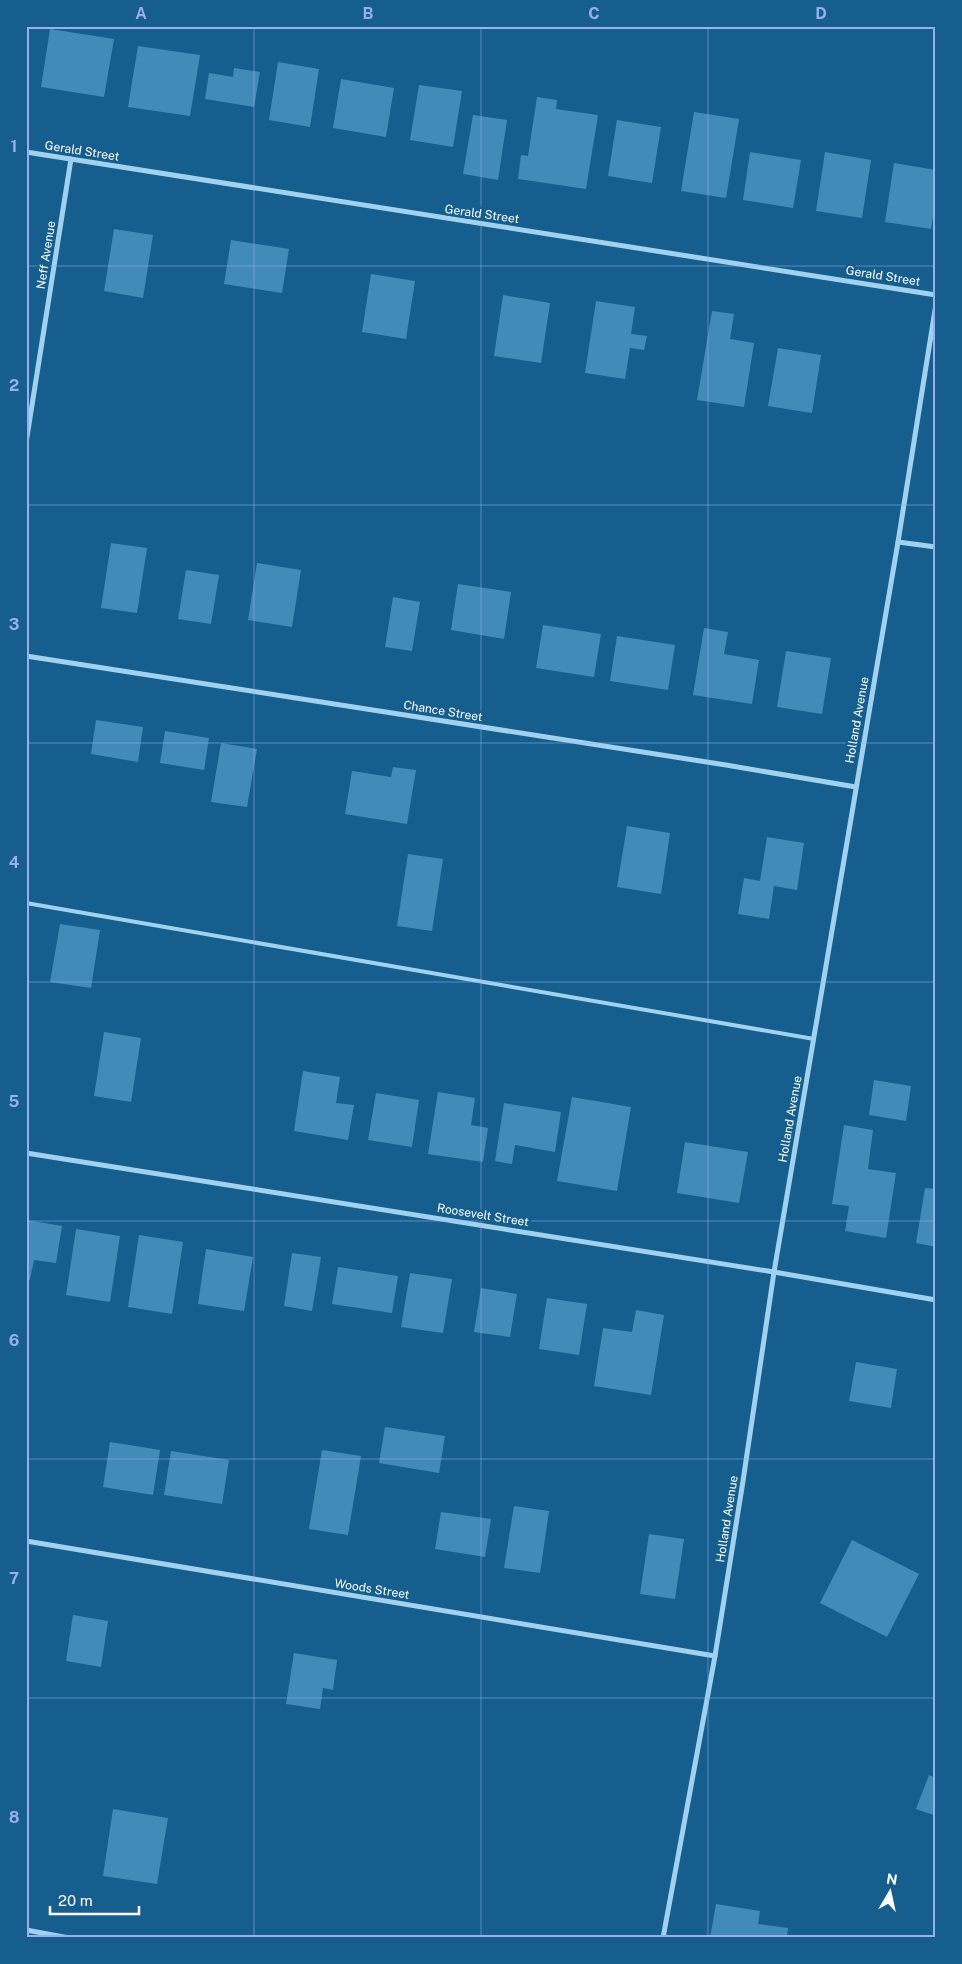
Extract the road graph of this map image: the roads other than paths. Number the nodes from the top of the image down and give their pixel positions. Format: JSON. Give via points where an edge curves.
{"nodes":[{"id":1,"x":26,"y":152,"type":"edge"},
{"id":2,"x":71,"y":159,"type":"junction"},
{"id":3,"x":936,"y":295,"type":"edge"},
{"id":4,"x":936,"y":304,"type":"edge"},
{"id":5,"x":26,"y":443,"type":"edge"},
{"id":6,"x":898,"y":542,"type":"junction"},
{"id":7,"x":936,"y":547,"type":"edge"},
{"id":8,"x":26,"y":656,"type":"edge"},
{"id":9,"x":856,"y":787,"type":"junction"},
{"id":10,"x":26,"y":903,"type":"edge"},
{"id":11,"x":814,"y":1039,"type":"junction"},
{"id":12,"x":26,"y":1153,"type":"edge"},
{"id":13,"x":774,"y":1272,"type":"junction"},
{"id":14,"x":936,"y":1300,"type":"edge"},
{"id":15,"x":26,"y":1541,"type":"edge"},
{"id":16,"x":714,"y":1656,"type":"junction"},
{"id":17,"x":26,"y":1930,"type":"edge"},
{"id":18,"x":68,"y":1938,"type":"edge"},
{"id":19,"x":663,"y":1938,"type":"edge"}],
"edges":[{"from":1,"to":2,"type":"street","name":"Gerald Street"},
{"from":2,"to":3,"type":"street","name":"Gerald Street"},
{"from":2,"to":5,"type":"street","name":"Neff Avenue"},
{"from":4,"to":6,"type":"street","name":"Holland Avenue"},
{"from":6,"to":7,"type":"street"},
{"from":6,"to":9,"type":"street","name":"Holland Avenue"},
{"from":8,"to":9,"type":"street","name":"Chance Street"},
{"from":9,"to":11,"type":"street","name":"Holland Avenue"},
{"from":10,"to":11,"type":"lane"},
{"from":11,"to":13,"type":"street","name":"Holland Avenue"},
{"from":12,"to":13,"type":"street","name":"Roosevelt Street"},
{"from":13,"to":14,"type":"street","name":"Roosevelt Street"},
{"from":13,"to":16,"type":"street","name":"Holland Avenue"},
{"from":15,"to":16,"type":"street","name":"Woods Street"},
{"from":16,"to":19,"type":"street","name":"Holland Avenue"},
{"from":17,"to":18,"type":"street"}]}
